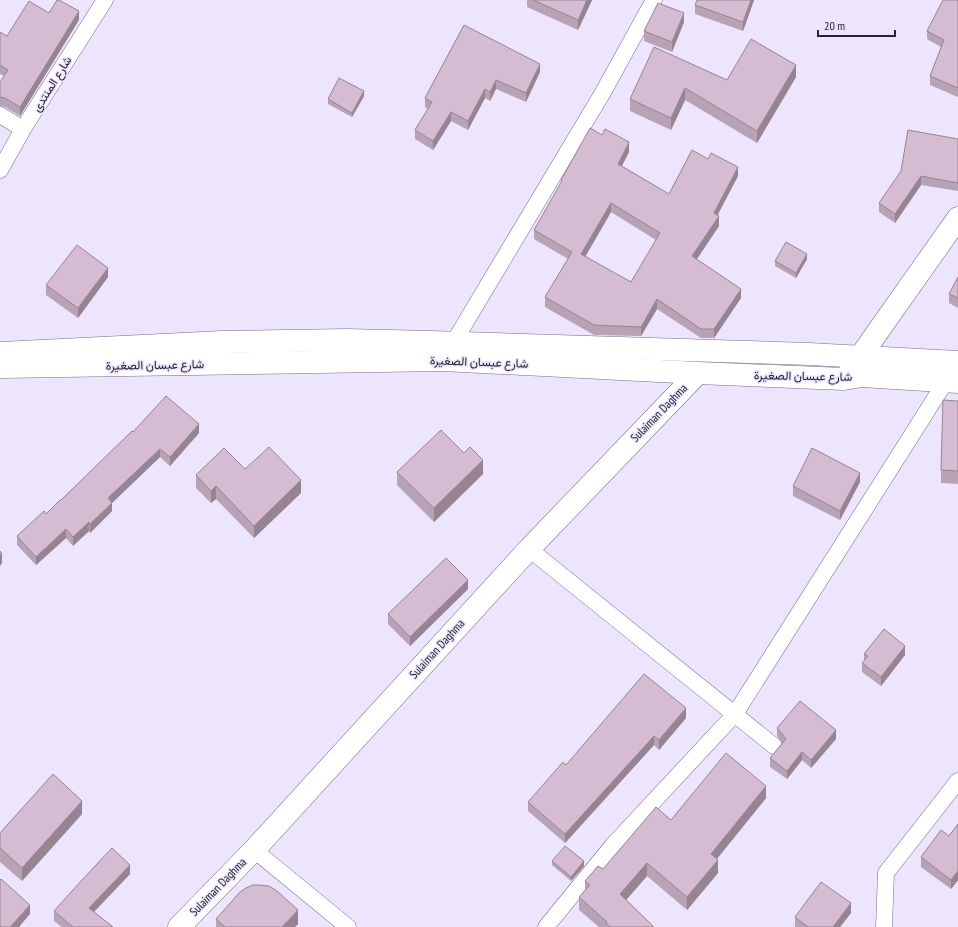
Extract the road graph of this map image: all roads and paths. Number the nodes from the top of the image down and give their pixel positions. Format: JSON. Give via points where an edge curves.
{"nodes":[{"id":1,"x":105,"y":0,"type":"edge"},
{"id":2,"x":654,"y":0,"type":"edge"},
{"id":3,"x":0,"y":115,"type":"edge"},
{"id":4,"x":23,"y":129,"type":"junction"},
{"id":5,"x":0,"y":170,"type":"edge"},
{"id":6,"x":958,"y":218,"type":"edge"},
{"id":7,"x":449,"y":351,"type":"junction"},
{"id":8,"x":0,"y":353,"type":"edge"},
{"id":9,"x":860,"y":357,"type":"junction"},
{"id":10,"x":958,"y":362,"type":"edge"},
{"id":11,"x":0,"y":367,"type":"edge"},
{"id":12,"x":698,"y":373,"type":"junction"},
{"id":13,"x":844,"y":378,"type":"junction"},
{"id":14,"x":952,"y":381,"type":"edge"},
{"id":15,"x":529,"y":549,"type":"junction"},
{"id":16,"x":735,"y":714,"type":"junction"},
{"id":17,"x":774,"y":746,"type":"dead end"},
{"id":18,"x":958,"y":781,"type":"edge"},
{"id":19,"x":254,"y":850,"type":"junction"},
{"id":20,"x":179,"y":927,"type":"edge"},
{"id":21,"x":348,"y":927,"type":"edge"},
{"id":22,"x":546,"y":927,"type":"edge"},
{"id":23,"x":884,"y":927,"type":"edge"}],
"edges":[{"from":1,"to":4,"type":"lane","name":"شارع المنتدى"},
{"from":2,"to":7,"type":"lane","via":[[602,94]]},
{"from":3,"to":4,"type":"lane"},
{"from":4,"to":5,"type":"lane","name":"شارع المنتدى"},
{"from":6,"to":9,"type":"street"},
{"from":7,"to":8,"type":"street","name":"شارع عبسان الصغيرة","via":[[346,340],[222,342]]},
{"from":7,"to":9,"type":"street","name":"شارع عبسان الصغيرة","via":[[801,354]]},
{"from":7,"to":11,"type":"street","name":"شارع عبسان الصغيرة"},
{"from":7,"to":12,"type":"street","name":"شارع عبسان الصغيرة"},
{"from":9,"to":10,"type":"street","name":"شارع عبسان الصغيرة"},
{"from":9,"to":13,"type":"street"},
{"from":12,"to":13,"type":"street","name":"شارع عبسان الصغيرة"},
{"from":12,"to":15,"type":"street","name":"Sulaiman Daghma"},
{"from":13,"to":14,"type":"street","name":"شارع عبسان الصغيرة","via":[[862,376]]},
{"from":14,"to":16,"type":"lane"},
{"from":15,"to":16,"type":"lane"},
{"from":15,"to":19,"type":"street","name":"Sulaiman Daghma"},
{"from":16,"to":17,"type":"lane"},
{"from":16,"to":22,"type":"lane","via":[[613,845]]},
{"from":18,"to":23,"type":"lane","via":[[886,873]]},
{"from":19,"to":20,"type":"street","name":"Sulaiman Daghma"},
{"from":19,"to":21,"type":"lane"}]}
